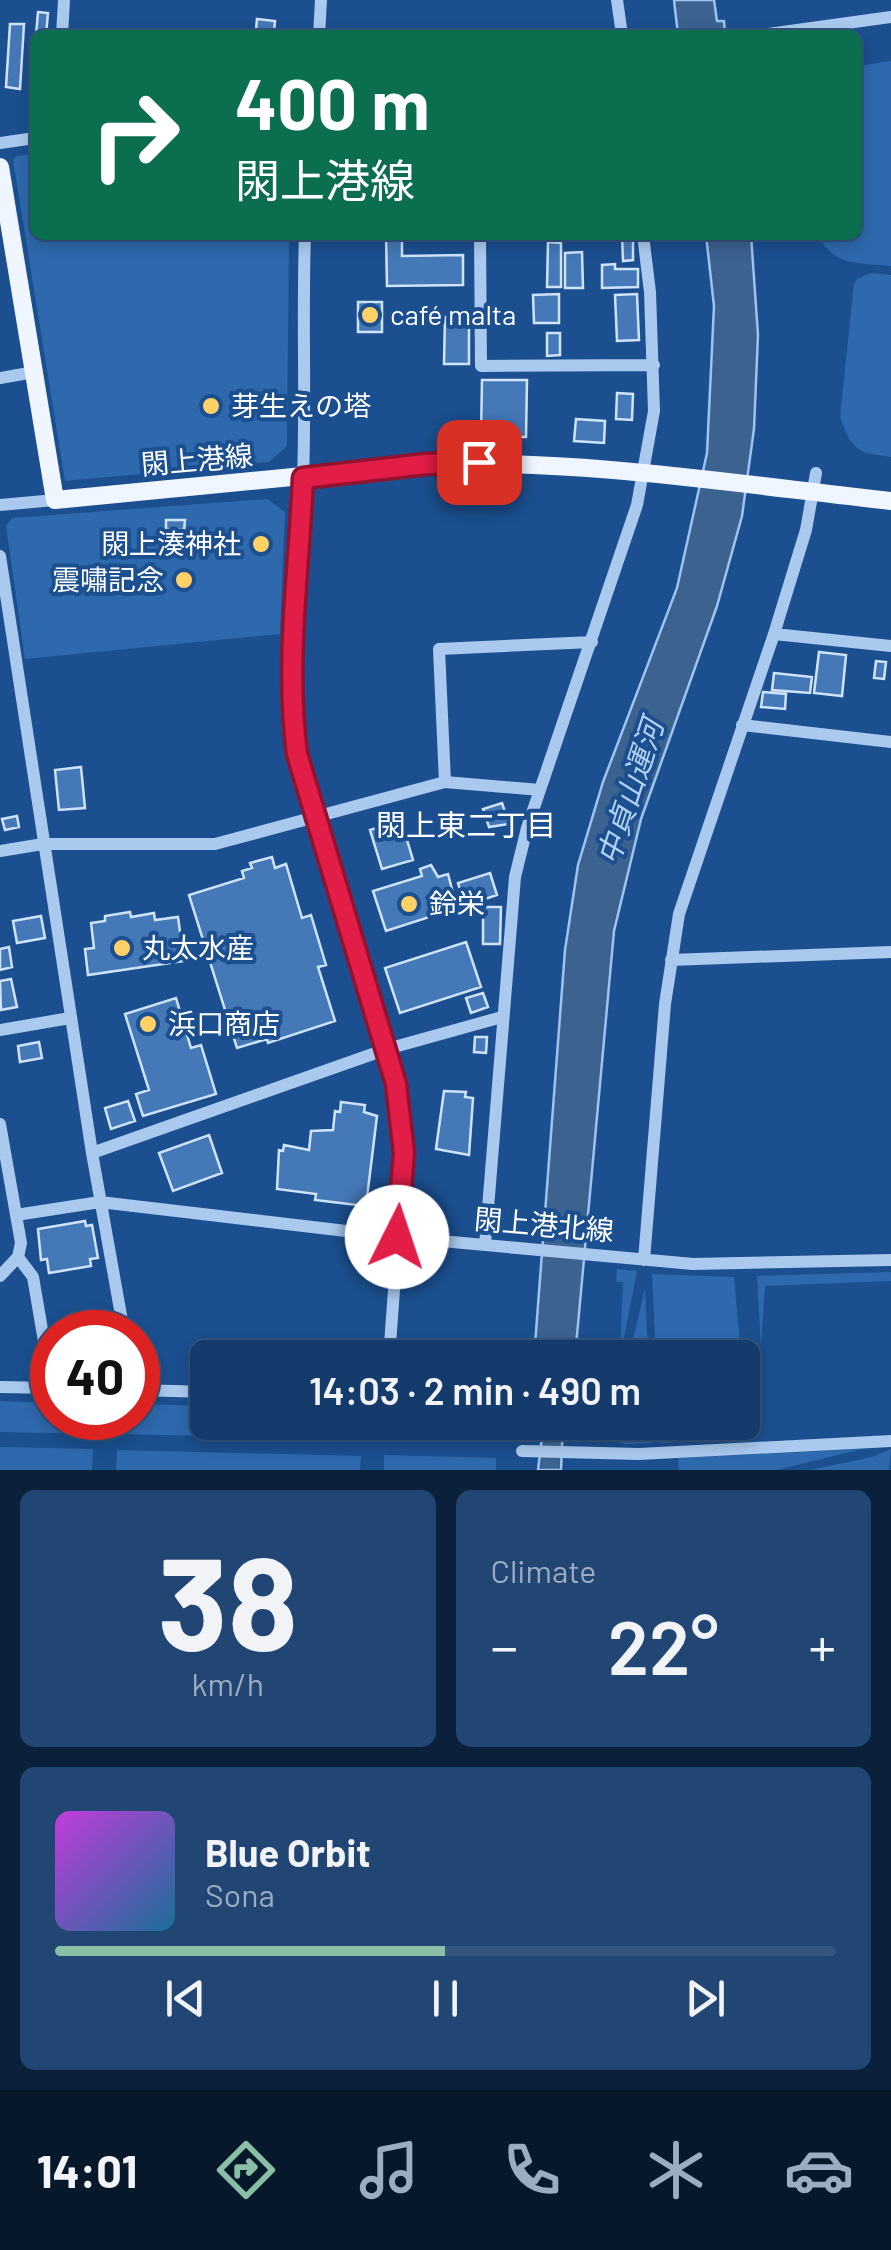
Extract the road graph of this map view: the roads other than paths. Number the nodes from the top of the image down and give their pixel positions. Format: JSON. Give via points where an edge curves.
{"nodes":[{"id":1,"x":64,"y":0,"type":"edge"},
{"id":2,"x":321,"y":0,"type":"edge"},
{"id":3,"x":617,"y":0,"type":"edge"},
{"id":4,"x":891,"y":17,"type":"edge"},
{"id":5,"x":62,"y":30,"type":"edge"},
{"id":6,"x":319,"y":30,"type":"edge"},
{"id":7,"x":621,"y":30,"type":"edge"},
{"id":8,"x":797,"y":30,"type":"edge"},
{"id":9,"x":30,"y":139,"type":"edge"},
{"id":10,"x":0,"y":143,"type":"edge"},
{"id":11,"x":0,"y":167,"type":"edge"},
{"id":12,"x":304,"y":240,"type":"edge"},
{"id":13,"x":480,"y":240,"type":"edge"},
{"id":14,"x":643,"y":240,"type":"edge"},
{"id":15,"x":654,"y":365,"type":"junction"},
{"id":16,"x":34,"y":372,"type":"junction"},
{"id":17,"x":0,"y":378,"type":"edge"},
{"id":18,"x":643,"y":475,"type":"junction"},
{"id":19,"x":303,"y":478,"type":"junction"},
{"id":20,"x":814,"y":483,"type":"junction"},
{"id":21,"x":55,"y":500,"type":"junction"},
{"id":22,"x":891,"y":501,"type":"edge"},
{"id":23,"x":0,"y":505,"type":"edge"},
{"id":24,"x":0,"y":556,"type":"edge"},
{"id":25,"x":774,"y":634,"type":"junction"},
{"id":26,"x":592,"y":642,"type":"junction"},
{"id":27,"x":891,"y":646,"type":"edge"},
{"id":28,"x":16,"y":666,"type":"junction"},
{"id":29,"x":0,"y":668,"type":"edge"},
{"id":30,"x":742,"y":725,"type":"junction"},
{"id":31,"x":891,"y":742,"type":"edge"},
{"id":32,"x":445,"y":782,"type":"junction"},
{"id":33,"x":540,"y":790,"type":"junction"},
{"id":34,"x":315,"y":816,"type":"junction"},
{"id":35,"x":42,"y":844,"type":"junction"},
{"id":36,"x":0,"y":851,"type":"edge"},
{"id":37,"x":891,"y":952,"type":"edge"},
{"id":38,"x":671,"y":960,"type":"junction"},
{"id":39,"x":502,"y":1016,"type":"junction"},
{"id":40,"x":70,"y":1018,"type":"junction"},
{"id":41,"x":0,"y":1030,"type":"edge"},
{"id":42,"x":387,"y":1049,"type":"junction"},
{"id":43,"x":0,"y":1124,"type":"edge"},
{"id":44,"x":92,"y":1153,"type":"junction"},
{"id":45,"x":100,"y":1202,"type":"junction"},
{"id":46,"x":16,"y":1214,"type":"junction"},
{"id":47,"x":397,"y":1237,"type":"junction"},
{"id":48,"x":486,"y":1245,"type":"junction"},
{"id":49,"x":18,"y":1256,"type":"junction"},
{"id":50,"x":644,"y":1260,"type":"junction"},
{"id":51,"x":891,"y":1260,"type":"edge"},
{"id":52,"x":0,"y":1276,"type":"edge"},
{"id":53,"x":39,"y":1310,"type":"edge"},
{"id":54,"x":120,"y":1310,"type":"edge"},
{"id":55,"x":390,"y":1340,"type":"edge"},
{"id":56,"x":0,"y":1387,"type":"edge"},
{"id":57,"x":30,"y":1388,"type":"edge"},
{"id":58,"x":160,"y":1391,"type":"edge"},
{"id":59,"x":190,"y":1391,"type":"edge"},
{"id":60,"x":891,"y":1441,"type":"edge"},
{"id":61,"x":529,"y":1450,"type":"dead end"}],
"edges":[{"from":1,"to":5,"type":"street"},
{"from":2,"to":6,"type":"street"},
{"from":3,"to":7,"type":"street"},
{"from":4,"to":8,"type":"street"},
{"from":9,"to":10,"type":"street"},
{"from":11,"to":16,"type":"main road"},
{"from":12,"to":19,"type":"street"},
{"from":13,"to":15,"type":"street","via":[[481,366]]},
{"from":14,"to":15,"type":"street"},
{"from":15,"to":18,"type":"street"},
{"from":16,"to":17,"type":"street"},
{"from":16,"to":21,"type":"main road"},
{"from":18,"to":19,"type":"main road","name":"閖上港線","via":[[479,462]]},
{"from":18,"to":20,"type":"main road","name":"閖上港線","via":[[776,488]]},
{"from":18,"to":26,"type":"street","via":[[633,526]]},
{"from":19,"to":21,"type":"main road","name":"閖上港線"},
{"from":19,"to":34,"type":"street","via":[[291,712]]},
{"from":20,"to":22,"type":"main road"},
{"from":20,"to":25,"type":"street"},
{"from":21,"to":23,"type":"street"},
{"from":24,"to":28,"type":"street"},
{"from":25,"to":27,"type":"street"},
{"from":25,"to":30,"type":"street"},
{"from":26,"to":32,"type":"street","via":[[439,649]]},
{"from":26,"to":33,"type":"street"},
{"from":28,"to":29,"type":"street"},
{"from":28,"to":35,"type":"street"},
{"from":30,"to":31,"type":"street"},
{"from":30,"to":38,"type":"street","via":[[691,872]]},
{"from":32,"to":33,"type":"street"},
{"from":32,"to":34,"type":"street"},
{"from":33,"to":39,"type":"street","via":[[515,877]]},
{"from":34,"to":35,"type":"street","via":[[215,844]]},
{"from":34,"to":42,"type":"street"},
{"from":35,"to":36,"type":"street"},
{"from":35,"to":40,"type":"street"},
{"from":37,"to":38,"type":"street"},
{"from":38,"to":50,"type":"street"},
{"from":39,"to":42,"type":"street"},
{"from":39,"to":48,"type":"street"},
{"from":40,"to":41,"type":"street"},
{"from":40,"to":44,"type":"street"},
{"from":42,"to":44,"type":"street"},
{"from":42,"to":47,"type":"street","via":[[404,1153]]},
{"from":43,"to":46,"type":"street"},
{"from":44,"to":45,"type":"street"},
{"from":45,"to":46,"type":"street","name":"閖上港北線"},
{"from":45,"to":47,"type":"street","name":"閖上港北線"},
{"from":45,"to":54,"type":"street"},
{"from":46,"to":49,"type":"street"},
{"from":47,"to":48,"type":"street","name":"閖上港北線"},
{"from":47,"to":55,"type":"street"},
{"from":48,"to":50,"type":"street","name":"閖上港北線"},
{"from":49,"to":52,"type":"street"},
{"from":49,"to":53,"type":"street","via":[[33,1277]]},
{"from":50,"to":51,"type":"street","name":"閖上港北線"},
{"from":56,"to":57,"type":"street"},
{"from":58,"to":59,"type":"street"},
{"from":60,"to":61,"type":"street","via":[[639,1454]]}]}
